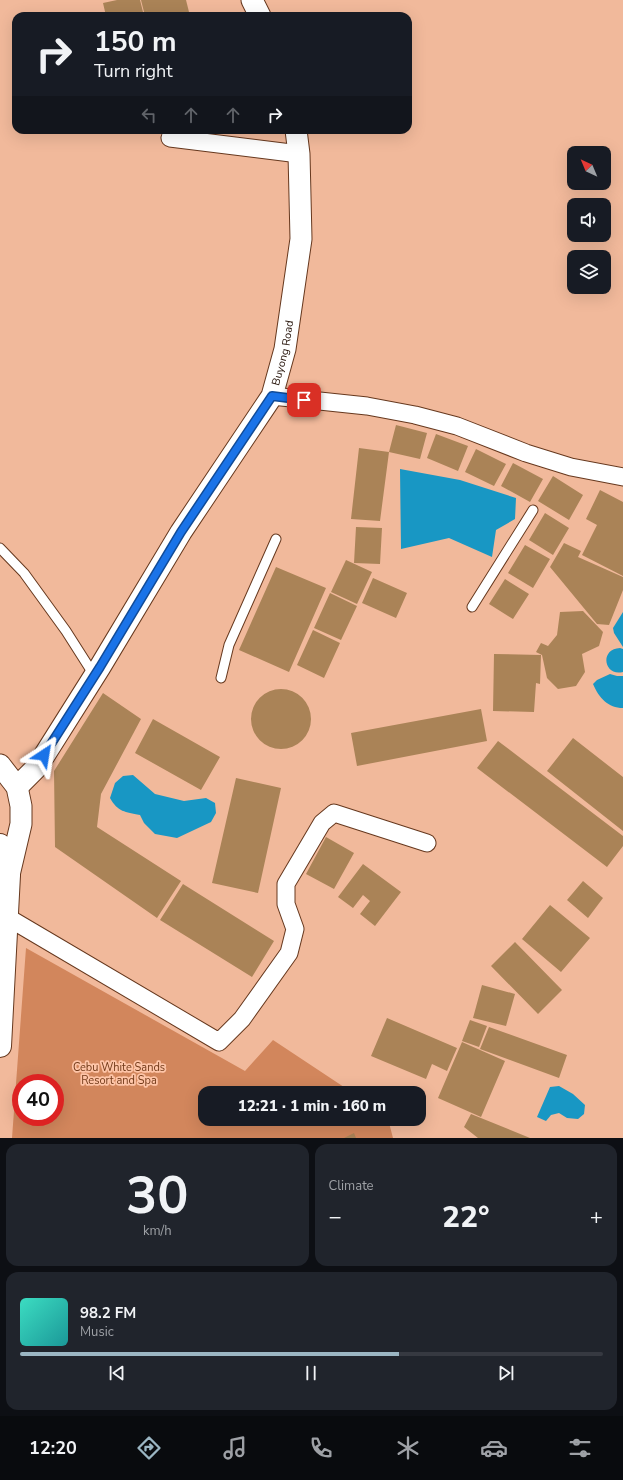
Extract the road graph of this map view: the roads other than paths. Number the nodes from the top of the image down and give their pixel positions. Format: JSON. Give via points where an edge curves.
{"nodes":[{"id":1,"x":252,"y":0,"type":"edge"},
{"id":2,"x":258,"y":12,"type":"edge"},
{"id":3,"x":296,"y":134,"type":"edge"},
{"id":4,"x":170,"y":138,"type":"dead end"},
{"id":5,"x":299,"y":154,"type":"junction"},
{"id":6,"x":272,"y":396,"type":"junction"},
{"id":7,"x":623,"y":477,"type":"edge"},
{"id":8,"x":532,"y":510,"type":"dead end"},
{"id":9,"x":276,"y":539,"type":"dead end"},
{"id":10,"x":0,"y":548,"type":"edge"},
{"id":11,"x":472,"y":607,"type":"dead end"},
{"id":12,"x":94,"y":675,"type":"junction"},
{"id":13,"x":222,"y":678,"type":"dead end"},
{"id":14,"x":0,"y":764,"type":"edge"},
{"id":15,"x":17,"y":787,"type":"junction"},
{"id":16,"x":427,"y":843,"type":"dead end"},
{"id":17,"x":0,"y":846,"type":"edge"},
{"id":18,"x":9,"y":875,"type":"junction"},
{"id":19,"x":7,"y":917,"type":"junction"},
{"id":20,"x":1,"y":1016,"type":"edge"},
{"id":21,"x":0,"y":1046,"type":"edge"}],
"edges":[{"from":1,"to":2,"type":"street"},
{"from":3,"to":5,"type":"street","name":"Buyong Road"},
{"from":4,"to":5,"type":"street"},
{"from":5,"to":6,"type":"street","name":"Buyong Road","via":[[301,239],[285,349]]},
{"from":6,"to":7,"type":"street","via":[[367,406],[415,415],[457,426],[526,453],[572,467]]},
{"from":6,"to":12,"type":"street","name":"Buyong Road","via":[[181,532]]},
{"from":8,"to":11,"type":"lane"},
{"from":9,"to":13,"type":"lane","via":[[229,645]]},
{"from":10,"to":12,"type":"lane","via":[[24,573]]},
{"from":12,"to":15,"type":"street","name":"Buyong Road","via":[[37,766]]},
{"from":14,"to":15,"type":"street"},
{"from":15,"to":18,"type":"street","via":[[21,824]]},
{"from":16,"to":19,"type":"street","via":[[334,813],[322,823],[286,884],[286,904],[295,929],[289,953],[242,1019],[219,1042]]},
{"from":17,"to":18,"type":"main road"},
{"from":18,"to":19,"type":"main road"},
{"from":19,"to":20,"type":"main road"},
{"from":20,"to":21,"type":"main road"}]}
